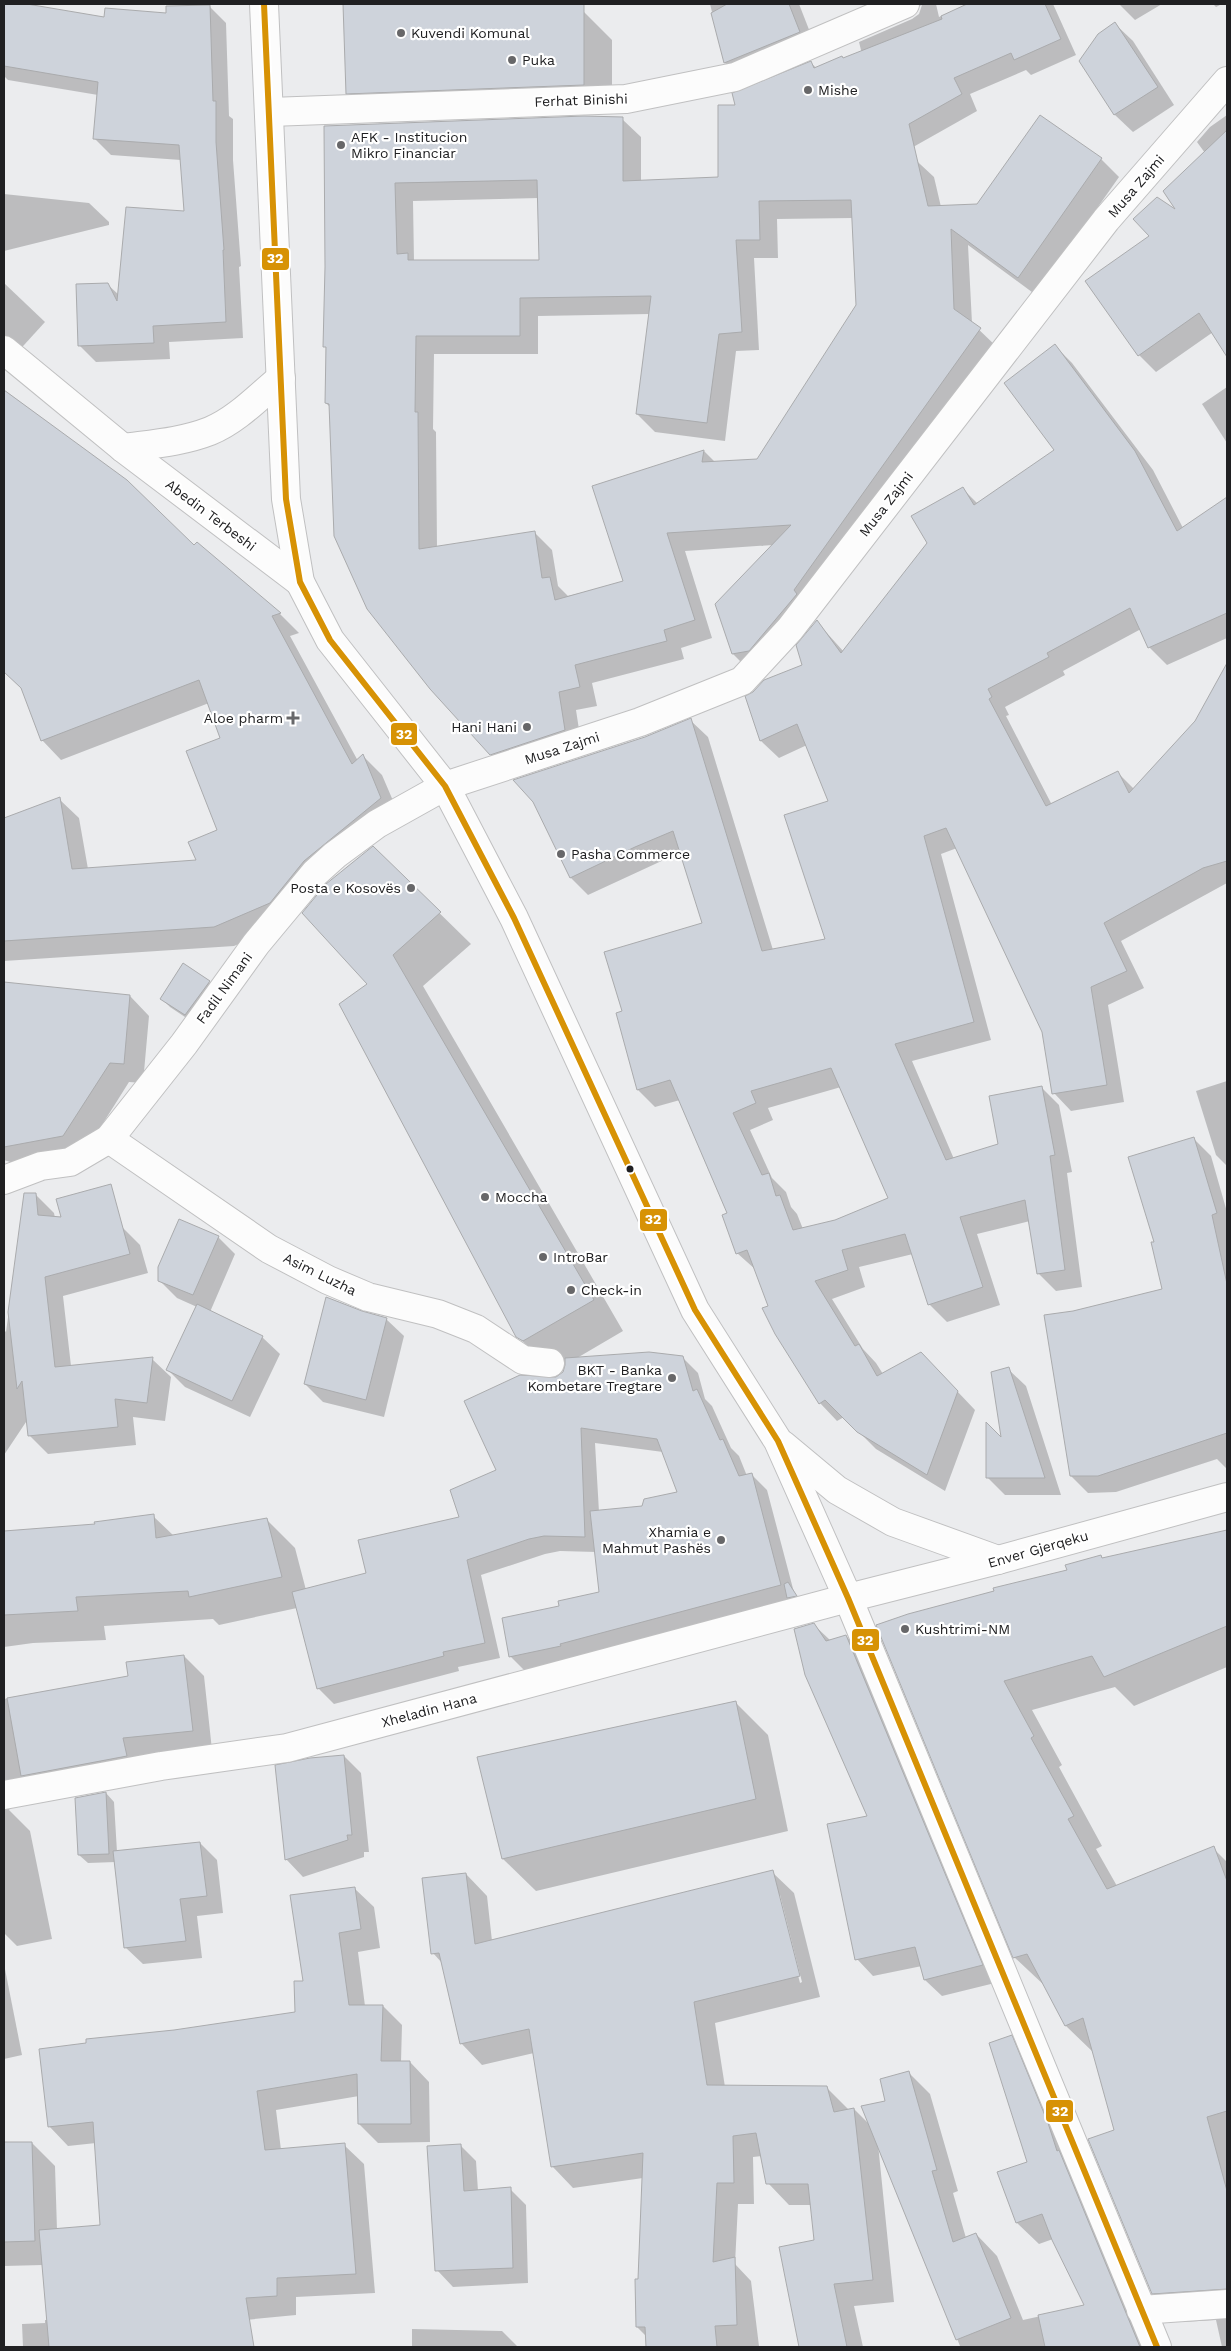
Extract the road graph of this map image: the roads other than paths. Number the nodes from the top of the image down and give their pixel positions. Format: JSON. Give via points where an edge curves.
{"nodes":[{"id":1,"x":264,"y":4,"type":"edge"},
{"id":2,"x":905,"y":4,"type":"edge"},
{"id":3,"x":1227,"y":81,"type":"edge"},
{"id":4,"x":270,"y":112,"type":"junction"},
{"id":5,"x":4,"y":350,"type":"edge"},
{"id":6,"x":281,"y":378,"type":"junction"},
{"id":7,"x":122,"y":448,"type":"junction"},
{"id":8,"x":300,"y":582,"type":"junction"},
{"id":9,"x":445,"y":786,"type":"junction"},
{"id":10,"x":110,"y":1139,"type":"junction"},
{"id":11,"x":4,"y":1180,"type":"edge"},
{"id":12,"x":550,"y":1363,"type":"dead end"},
{"id":13,"x":778,"y":1441,"type":"junction"},
{"id":14,"x":1227,"y":1497,"type":"edge"},
{"id":15,"x":998,"y":1560,"type":"junction"},
{"id":16,"x":848,"y":1598,"type":"junction"},
{"id":17,"x":4,"y":1795,"type":"edge"},
{"id":18,"x":1227,"y":2304,"type":"edge"},
{"id":19,"x":1141,"y":2310,"type":"junction"},
{"id":20,"x":1157,"y":2347,"type":"edge"}],
"edges":[{"from":1,"to":4,"type":"street"},
{"from":2,"to":4,"type":"street","name":"Ferhat Binishi","via":[[734,77],[626,99]]},
{"from":3,"to":9,"type":"street","name":"Musa Zajmi","via":[[1106,220],[790,629],[742,681],[640,722]]},
{"from":4,"to":6,"type":"street"},
{"from":5,"to":7,"type":"street","name":"Abedin Terbeshi"},
{"from":6,"to":7,"type":"street","via":[[234,417],[211,431],[186,439]]},
{"from":6,"to":8,"type":"street","via":[[286,499]]},
{"from":7,"to":8,"type":"street","name":"Abedin Terbeshi"},
{"from":8,"to":9,"type":"street","via":[[330,640]]},
{"from":9,"to":10,"type":"street","name":"Fadil Nimani","via":[[377,824],[316,873],[256,944]]},
{"from":9,"to":13,"type":"street","via":[[514,918],[695,1310]]},
{"from":10,"to":11,"type":"street","name":"Fadil Nimani","via":[[70,1162],[41,1166]]},
{"from":10,"to":12,"type":"street","name":"Asim Luzha","via":[[269,1249],[328,1280],[368,1298],[438,1314],[476,1329],[524,1360]]},
{"from":13,"to":15,"type":"street","via":[[837,1490],[893,1522]]},
{"from":13,"to":16,"type":"street"},
{"from":14,"to":15,"type":"street","name":"Enver Gjerqeku"},
{"from":15,"to":16,"type":"street","name":"Enver Gjerqeku"},
{"from":16,"to":17,"type":"street","name":"Xheladin Hana","via":[[287,1748],[161,1766]]},
{"from":16,"to":19,"type":"street"},
{"from":18,"to":19,"type":"street"},
{"from":19,"to":20,"type":"street"}]}
